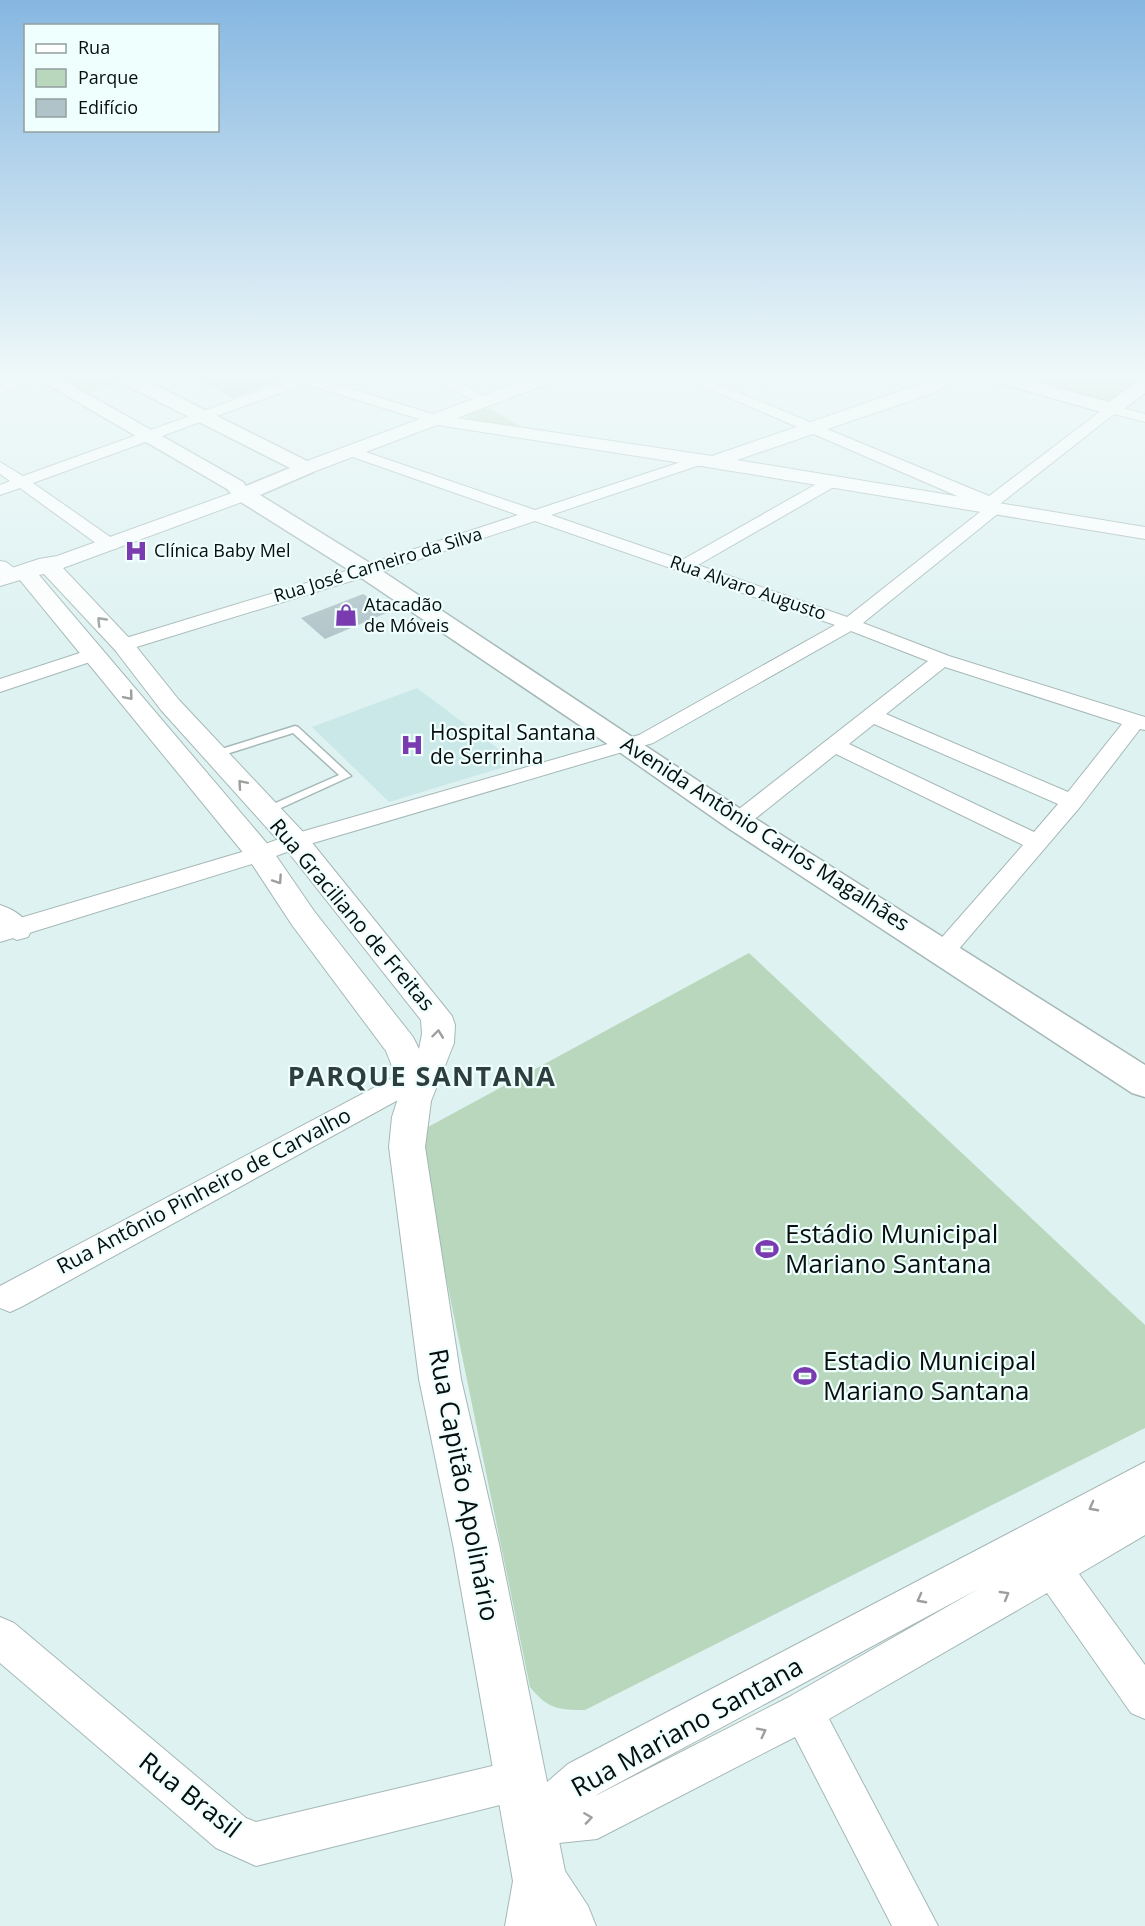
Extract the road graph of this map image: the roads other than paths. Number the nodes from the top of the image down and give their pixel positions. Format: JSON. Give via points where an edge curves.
{"nodes":[{"id":1,"x":3,"y":469,"type":"edge"},
{"id":2,"x":59,"y":469,"type":"edge"},
{"id":3,"x":205,"y":469,"type":"edge"},
{"id":4,"x":304,"y":469,"type":"edge"},
{"id":5,"x":401,"y":469,"type":"edge"},
{"id":6,"x":679,"y":469,"type":"edge"},
{"id":7,"x":760,"y":469,"type":"edge"},
{"id":8,"x":906,"y":469,"type":"edge"},
{"id":9,"x":1039,"y":469,"type":"edge"},
{"id":10,"x":833,"y":481,"type":"junction"},
{"id":11,"x":21,"y":482,"type":"junction"},
{"id":12,"x":0,"y":490,"type":"edge"},
{"id":13,"x":245,"y":490,"type":"junction"},
{"id":14,"x":993,"y":506,"type":"junction"},
{"id":15,"x":536,"y":515,"type":"junction"},
{"id":16,"x":1145,"y":533,"type":"edge"},
{"id":17,"x":106,"y":542,"type":"junction"},
{"id":18,"x":684,"y":566,"type":"junction"},
{"id":19,"x":372,"y":568,"type":"junction"},
{"id":20,"x":17,"y":571,"type":"edge"},
{"id":21,"x":850,"y":624,"type":"junction"},
{"id":22,"x":123,"y":645,"type":"junction"},
{"id":23,"x":95,"y":654,"type":"junction"},
{"id":24,"x":942,"y":660,"type":"junction"},
{"id":25,"x":0,"y":686,"type":"edge"},
{"id":26,"x":870,"y":716,"type":"junction"},
{"id":27,"x":1140,"y":723,"type":"edge"},
{"id":28,"x":637,"y":742,"type":"junction"},
{"id":29,"x":836,"y":745,"type":"junction"},
{"id":30,"x":216,"y":754,"type":"junction"},
{"id":31,"x":1072,"y":802,"type":"junction"},
{"id":32,"x":266,"y":811,"type":"junction"},
{"id":33,"x":745,"y":816,"type":"junction"},
{"id":34,"x":295,"y":841,"type":"junction"},
{"id":35,"x":1037,"y":843,"type":"junction"},
{"id":36,"x":260,"y":854,"type":"junction"},
{"id":37,"x":6,"y":926,"type":"edge"},
{"id":38,"x":949,"y":946,"type":"junction"},
{"id":39,"x":1038,"y":1004,"type":"junction"},
{"id":40,"x":1145,"y":1065,"type":"edge"},
{"id":41,"x":421,"y":1078,"type":"junction"},
{"id":42,"x":1145,"y":1083,"type":"edge"},
{"id":43,"x":10,"y":1297,"type":"dead end"},
{"id":44,"x":1145,"y":1480,"type":"edge"},
{"id":45,"x":1145,"y":1515,"type":"edge"},
{"id":46,"x":1052,"y":1568,"type":"junction"},
{"id":47,"x":0,"y":1637,"type":"edge"},
{"id":48,"x":1145,"y":1699,"type":"edge"},
{"id":49,"x":803,"y":1711,"type":"junction"},
{"id":50,"x":522,"y":1780,"type":"junction"},
{"id":51,"x":530,"y":1825,"type":"junction"},
{"id":52,"x":537,"y":1904,"type":"edge"},
{"id":53,"x":568,"y":1926,"type":"edge"},
{"id":54,"x":916,"y":1926,"type":"edge"}],
"edges":[{"from":1,"to":11,"type":"street"},
{"from":2,"to":11,"type":"street"},
{"from":3,"to":13,"type":"main road","name":"Avenida Antônio Carlos Magalhães"},
{"from":4,"to":13,"type":"main road"},
{"from":5,"to":15,"type":"street","name":"Rua Alvaro Augusto"},
{"from":6,"to":15,"type":"street","name":"Rua José Carneiro da Silva"},
{"from":7,"to":10,"type":"street"},
{"from":8,"to":14,"type":"street"},
{"from":9,"to":14,"type":"street"},
{"from":10,"to":14,"type":"street"},
{"from":10,"to":18,"type":"street"},
{"from":11,"to":12,"type":"street"},
{"from":11,"to":17,"type":"street"},
{"from":13,"to":17,"type":"street"},
{"from":13,"to":19,"type":"main road","name":"Avenida Antônio Carlos Magalhães"},
{"from":14,"to":16,"type":"street"},
{"from":14,"to":21,"type":"street"},
{"from":15,"to":18,"type":"street","name":"Rua Alvaro Augusto"},
{"from":15,"to":19,"type":"street","name":"Rua José Carneiro da Silva"},
{"from":17,"to":20,"type":"street","via":[[65,561]]},
{"from":18,"to":21,"type":"street","name":"Rua Alvaro Augusto"},
{"from":19,"to":22,"type":"street","name":"Rua José Carneiro da Silva"},
{"from":19,"to":28,"type":"main road","name":"Avenida Antônio Carlos Magalhães"},
{"from":22,"to":20,"type":"street","name":"Rua Graciliano de Freitas","one_way":true},
{"from":20,"to":23,"type":"street","name":"Rua Graciliano de Freitas"},
{"from":21,"to":24,"type":"street","name":"Rua Alvaro Augusto"},
{"from":21,"to":28,"type":"street"},
{"from":22,"to":30,"type":"street","name":"Rua Graciliano de Freitas","via":[[170,705]]},
{"from":23,"to":25,"type":"street"},
{"from":23,"to":36,"type":"street","name":"Rua Graciliano de Freitas","one_way":true},
{"from":24,"to":26,"type":"street"},
{"from":24,"to":27,"type":"street","name":"Rua Alvaro Augusto"},
{"from":26,"to":29,"type":"street"},
{"from":26,"to":31,"type":"street"},
{"from":27,"to":31,"type":"street"},
{"from":28,"to":33,"type":"main road","name":"Avenida Antônio Carlos Magalhães"},
{"from":28,"to":34,"type":"street"},
{"from":29,"to":33,"type":"street"},
{"from":29,"to":35,"type":"street"},
{"from":32,"to":30,"type":"street","name":"Rua Graciliano de Freitas","one_way":true},
{"from":30,"to":32,"type":"lane","via":[[295,729],[346,776]]},
{"from":31,"to":35,"type":"street"},
{"from":32,"to":34,"type":"street","name":"Rua Graciliano de Freitas"},
{"from":33,"to":38,"type":"main road","name":"Avenida Antônio Carlos Magalhães"},
{"from":34,"to":36,"type":"street"},
{"from":41,"to":34,"type":"street","name":"Rua Graciliano de Freitas","one_way":true,"via":[[440,1026],[436,1016]]},
{"from":35,"to":38,"type":"street"},
{"from":36,"to":37,"type":"street"},
{"from":36,"to":41,"type":"street","name":"Rua Graciliano de Freitas","one_way":true},
{"from":38,"to":39,"type":"main road","name":"Avenida Antônio Carlos Magalhães"},
{"from":39,"to":40,"type":"main road","name":"Avenida Antônio Carlos Magalhães"},
{"from":39,"to":42,"type":"main road","name":"Avenida Antônio Carlos Magalhães"},
{"from":41,"to":43,"type":"street","name":"Rua Antônio Pinheiro de Carvalho"},
{"from":41,"to":50,"type":"street","name":"Rua Capitão Apolinário","via":[[407,1126],[407,1148],[440,1379]]},
{"from":44,"to":51,"type":"street","name":"Rua Mariano Santana","one_way":true,"via":[[583,1779]]},
{"from":45,"to":46,"type":"street","name":"Rua Mariano Santana"},
{"from":46,"to":48,"type":"street"},
{"from":49,"to":46,"type":"street","name":"Rua Mariano Santana","one_way":true},
{"from":47,"to":50,"type":"street","name":"Rua Brasil","via":[[231,1833],[256,1844]]},
{"from":51,"to":49,"type":"street","name":"Rua Mariano Santana","one_way":true,"via":[[597,1818]]},
{"from":49,"to":54,"type":"street"},
{"from":50,"to":51,"type":"street","name":"Rua Capitão Apolinário"},
{"from":51,"to":52,"type":"street","name":"Rua Capitão Apolinário"},
{"from":52,"to":53,"type":"street","name":"Rua Capitão Apolinário"}]}
